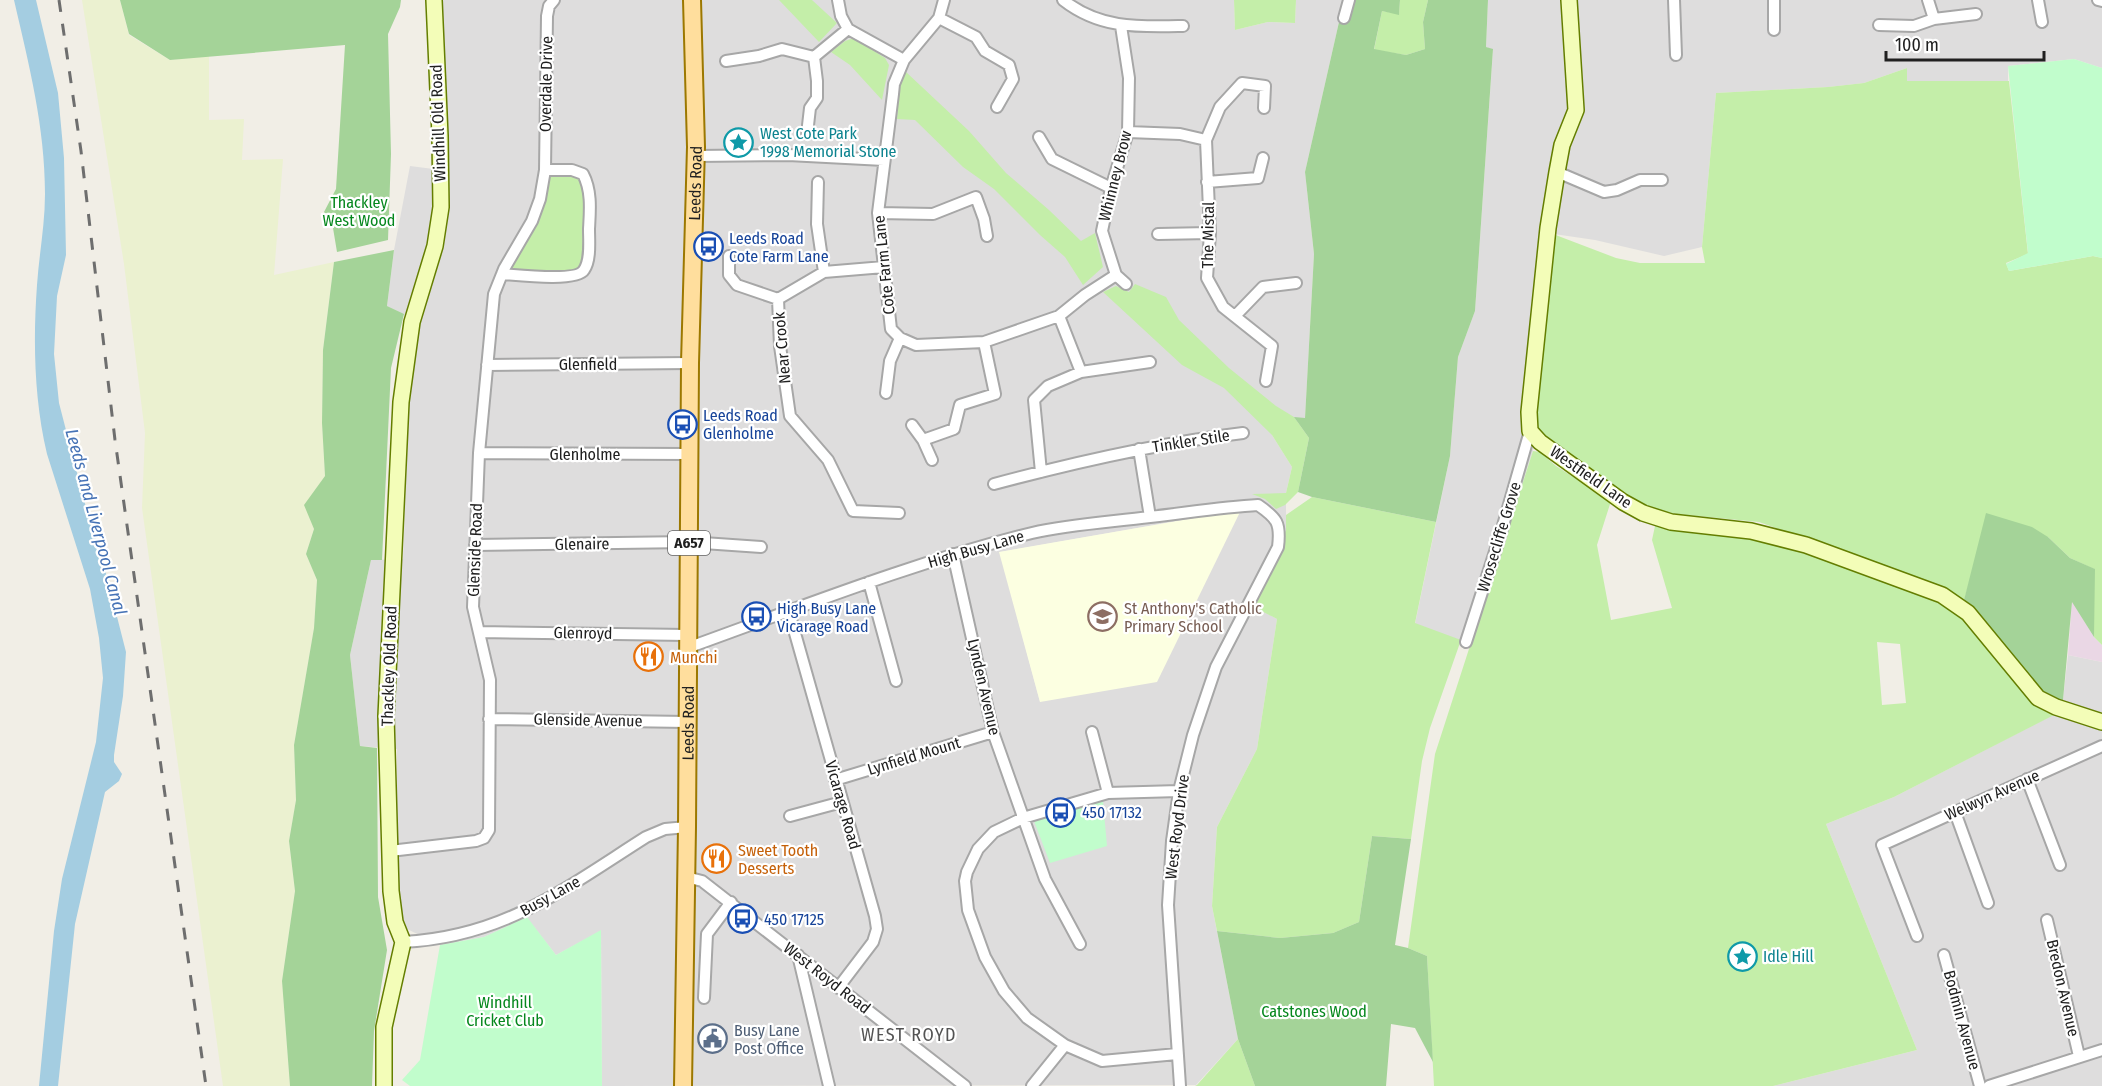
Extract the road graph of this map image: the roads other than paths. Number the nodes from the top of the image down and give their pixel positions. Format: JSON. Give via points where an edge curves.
{"nodes":[{"id":1,"x":434,"y":0,"type":"edge"},
{"id":2,"x":554,"y":0,"type":"edge"},
{"id":3,"x":692,"y":0,"type":"edge"},
{"id":4,"x":838,"y":0,"type":"edge"},
{"id":5,"x":944,"y":0,"type":"edge"},
{"id":6,"x":1063,"y":0,"type":"edge"},
{"id":7,"x":1349,"y":0,"type":"edge"},
{"id":8,"x":1569,"y":0,"type":"edge"},
{"id":9,"x":1674,"y":0,"type":"edge"},
{"id":10,"x":1774,"y":0,"type":"edge"},
{"id":11,"x":1928,"y":0,"type":"edge"},
{"id":12,"x":2038,"y":0,"type":"edge"},
{"id":13,"x":1976,"y":14,"type":"dead end"},
{"id":14,"x":939,"y":18,"type":"junction"},
{"id":15,"x":1344,"y":18,"type":"dead end"},
{"id":16,"x":1934,"y":19,"type":"junction"},
{"id":17,"x":2042,"y":22,"type":"dead end"},
{"id":18,"x":1879,"y":24,"type":"dead end"},
{"id":19,"x":1121,"y":26,"type":"junction"},
{"id":20,"x":1183,"y":26,"type":"dead end"},
{"id":21,"x":848,"y":29,"type":"junction"},
{"id":22,"x":1774,"y":30,"type":"dead end"},
{"id":23,"x":1676,"y":55,"type":"dead end"},
{"id":24,"x":814,"y":57,"type":"junction"},
{"id":25,"x":904,"y":60,"type":"junction"},
{"id":26,"x":726,"y":61,"type":"dead end"},
{"id":27,"x":997,"y":107,"type":"dead end"},
{"id":28,"x":1264,"y":108,"type":"dead end"},
{"id":29,"x":1128,"y":132,"type":"junction"},
{"id":30,"x":807,"y":134,"type":"dead end"},
{"id":31,"x":1039,"y":137,"type":"dead end"},
{"id":32,"x":1206,"y":140,"type":"junction"},
{"id":33,"x":696,"y":156,"type":"junction"},
{"id":34,"x":1263,"y":158,"type":"dead end"},
{"id":35,"x":884,"y":160,"type":"junction"},
{"id":36,"x":545,"y":170,"type":"junction"},
{"id":37,"x":1557,"y":172,"type":"junction"},
{"id":38,"x":1662,"y":180,"type":"dead end"},
{"id":39,"x":818,"y":182,"type":"dead end"},
{"id":40,"x":1208,"y":182,"type":"junction"},
{"id":41,"x":1111,"y":188,"type":"junction"},
{"id":42,"x":878,"y":213,"type":"junction"},
{"id":43,"x":1210,"y":233,"type":"junction"},
{"id":44,"x":1158,"y":234,"type":"dead end"},
{"id":45,"x":987,"y":236,"type":"dead end"},
{"id":46,"x":435,"y":246,"type":"joint"},
{"id":47,"x":729,"y":256,"type":"dead end"},
{"id":48,"x":884,"y":267,"type":"junction"},
{"id":49,"x":824,"y":272,"type":"junction"},
{"id":50,"x":502,"y":274,"type":"junction"},
{"id":51,"x":1116,"y":275,"type":"junction"},
{"id":52,"x":1296,"y":283,"type":"dead end"},
{"id":53,"x":1126,"y":284,"type":"dead end"},
{"id":54,"x":778,"y":299,"type":"junction"},
{"id":55,"x":1059,"y":316,"type":"junction"},
{"id":56,"x":1235,"y":316,"type":"junction"},
{"id":57,"x":900,"y":338,"type":"junction"},
{"id":58,"x":984,"y":342,"type":"junction"},
{"id":59,"x":1150,"y":362,"type":"dead end"},
{"id":60,"x":690,"y":363,"type":"junction"},
{"id":61,"x":487,"y":365,"type":"junction"},
{"id":62,"x":1081,"y":372,"type":"junction"},
{"id":63,"x":1266,"y":381,"type":"dead end"},
{"id":64,"x":886,"y":393,"type":"dead end"},
{"id":65,"x":912,"y":424,"type":"dead end"},
{"id":66,"x":1530,"y":431,"type":"junction"},
{"id":67,"x":1243,"y":433,"type":"dead end"},
{"id":68,"x":923,"y":440,"type":"junction"},
{"id":69,"x":1139,"y":449,"type":"junction"},
{"id":70,"x":479,"y":453,"type":"junction"},
{"id":71,"x":690,"y":454,"type":"junction"},
{"id":72,"x":932,"y":460,"type":"dead end"},
{"id":73,"x":1041,"y":471,"type":"junction"},
{"id":74,"x":994,"y":484,"type":"dead end"},
{"id":75,"x":899,"y":513,"type":"dead end"},
{"id":76,"x":1274,"y":516,"type":"joint"},
{"id":77,"x":1150,"y":517,"type":"junction"},
{"id":78,"x":689,"y":542,"type":"junction"},
{"id":79,"x":476,"y":545,"type":"junction"},
{"id":80,"x":761,"y":547,"type":"dead end"},
{"id":81,"x":953,"y":554,"type":"junction"},
{"id":82,"x":869,"y":582,"type":"junction"},
{"id":83,"x":789,"y":612,"type":"junction"},
{"id":84,"x":479,"y":632,"type":"junction"},
{"id":85,"x":687,"y":641,"type":"junction"},
{"id":86,"x":1466,"y":642,"type":"dead end"},
{"id":87,"x":896,"y":681,"type":"dead end"},
{"id":88,"x":489,"y":719,"type":"junction"},
{"id":89,"x":687,"y":722,"type":"junction"},
{"id":90,"x":2102,"y":722,"type":"edge"},
{"id":91,"x":993,"y":732,"type":"junction"},
{"id":92,"x":1092,"y":732,"type":"dead end"},
{"id":93,"x":2102,"y":746,"type":"edge"},
{"id":94,"x":2027,"y":779,"type":"junction"},
{"id":95,"x":835,"y":780,"type":"junction"},
{"id":96,"x":1179,"y":791,"type":"junction"},
{"id":97,"x":1108,"y":794,"type":"junction"},
{"id":98,"x":842,"y":802,"type":"junction"},
{"id":99,"x":1955,"y":812,"type":"junction"},
{"id":100,"x":790,"y":816,"type":"dead end"},
{"id":101,"x":1023,"y":818,"type":"junction"},
{"id":102,"x":687,"y":827,"type":"junction"},
{"id":103,"x":390,"y":851,"type":"junction"},
{"id":104,"x":2060,"y":865,"type":"dead end"},
{"id":105,"x":686,"y":877,"type":"junction"},
{"id":106,"x":731,"y":902,"type":"junction"},
{"id":107,"x":1988,"y":903,"type":"dead end"},
{"id":108,"x":2047,"y":920,"type":"dead end"},
{"id":109,"x":1917,"y":936,"type":"dead end"},
{"id":110,"x":403,"y":942,"type":"junction"},
{"id":111,"x":1080,"y":944,"type":"dead end"},
{"id":112,"x":798,"y":955,"type":"junction"},
{"id":113,"x":1944,"y":955,"type":"dead end"},
{"id":114,"x":838,"y":988,"type":"junction"},
{"id":115,"x":704,"y":998,"type":"dead end"},
{"id":116,"x":1065,"y":1045,"type":"junction"},
{"id":117,"x":2102,"y":1050,"type":"edge"},
{"id":118,"x":1177,"y":1054,"type":"junction"},
{"id":119,"x":2079,"y":1056,"type":"junction"},
{"id":120,"x":384,"y":1086,"type":"edge"},
{"id":121,"x":683,"y":1086,"type":"edge"},
{"id":122,"x":829,"y":1086,"type":"edge"},
{"id":123,"x":965,"y":1086,"type":"edge"},
{"id":124,"x":1032,"y":1086,"type":"edge"},
{"id":125,"x":1180,"y":1086,"type":"edge"},
{"id":126,"x":1980,"y":1086,"type":"edge"},
{"id":127,"x":1989,"y":1086,"type":"edge"}],
"edges":[{"from":1,"to":46,"type":"street","name":"Windhill Old Road","via":[[441,195]]},
{"from":2,"to":36,"type":"street","name":"Overdale Drive","via":[[547,16]]},
{"from":3,"to":33,"type":"main road","name":"Leeds Road","number":"A657"},
{"from":4,"to":21,"type":"street"},
{"from":5,"to":14,"type":"street"},
{"from":6,"to":19,"type":"street","via":[[1090,17]]},
{"from":7,"to":15,"type":"street"},
{"from":8,"to":37,"type":"street","via":[[1576,110],[1562,145]]},
{"from":9,"to":23,"type":"street"},
{"from":10,"to":22,"type":"street"},
{"from":11,"to":16,"type":"street"},
{"from":12,"to":17,"type":"street"},
{"from":13,"to":16,"type":"street"},
{"from":14,"to":25,"type":"street","name":"Cote Farm Lane"},
{"from":14,"to":27,"type":"street","via":[[976,37],[985,51],[1009,64],[1013,79]]},
{"from":16,"to":18,"type":"street","via":[[1914,26]]},
{"from":19,"to":20,"type":"street"},
{"from":19,"to":29,"type":"street","name":"Whinney Brow","via":[[1129,78]]},
{"from":21,"to":24,"type":"street"},
{"from":21,"to":25,"type":"street"},
{"from":24,"to":26,"type":"street","via":[[782,49]]},
{"from":24,"to":30,"type":"street","via":[[817,98],[810,108]]},
{"from":25,"to":35,"type":"street","name":"Cote Farm Lane","via":[[894,84]]},
{"from":28,"to":32,"type":"street","via":[[1265,86],[1242,83],[1220,107]]},
{"from":29,"to":32,"type":"street","via":[[1180,134]]},
{"from":29,"to":41,"type":"street","name":"Whinney Brow"},
{"from":31,"to":41,"type":"street","via":[[1052,159]]},
{"from":32,"to":40,"type":"street","name":"The Mistal"},
{"from":33,"to":35,"type":"street"},
{"from":33,"to":60,"type":"main road","name":"Leeds Road","number":"A657"},
{"from":34,"to":40,"type":"street","via":[[1258,178]]},
{"from":35,"to":42,"type":"street","name":"Cote Farm Lane"},
{"from":36,"to":50,"type":"street","name":"Glenside Road","via":[[532,221]]},
{"from":36,"to":50,"type":"street","via":[[572,170],[583,174],[587,181],[588,260],[584,271],[578,276]]},
{"from":37,"to":38,"type":"street","via":[[1604,192],[1640,180]]},
{"from":37,"to":66,"type":"street","via":[[1548,228]]},
{"from":39,"to":49,"type":"street"},
{"from":40,"to":43,"type":"street","name":"The Mistal"},
{"from":41,"to":51,"type":"street","name":"Whinney Brow","via":[[1102,231]]},
{"from":42,"to":45,"type":"street","via":[[933,214],[976,197]]},
{"from":42,"to":48,"type":"street","name":"Cote Farm Lane"},
{"from":43,"to":44,"type":"street"},
{"from":43,"to":56,"type":"street","name":"The Mistal","via":[[1207,278],[1223,307]]},
{"from":46,"to":103,"type":"street","name":"Thackley Old Road","via":[[412,322],[401,402],[386,716]]},
{"from":47,"to":54,"type":"street","name":"Near Crook","via":[[729,275],[737,285]]},
{"from":48,"to":49,"type":"street","name":"Near Crook"},
{"from":48,"to":57,"type":"street","name":"Cote Farm Lane","via":[[891,329]]},
{"from":49,"to":54,"type":"street","name":"Near Crook"},
{"from":50,"to":61,"type":"street","name":"Glenside Road","via":[[494,294]]},
{"from":51,"to":53,"type":"street"},
{"from":51,"to":55,"type":"street"},
{"from":52,"to":56,"type":"street","via":[[1263,287]]},
{"from":54,"to":75,"type":"street","name":"Near Crook","via":[[790,416],[828,459],[854,511]]},
{"from":55,"to":58,"type":"street"},
{"from":55,"to":62,"type":"street"},
{"from":56,"to":63,"type":"street","name":"The Mistal","via":[[1272,346]]},
{"from":57,"to":58,"type":"street","via":[[916,345]]},
{"from":57,"to":64,"type":"street","via":[[890,361]]},
{"from":58,"to":68,"type":"street","via":[[995,394],[960,405],[954,429]]},
{"from":59,"to":62,"type":"street"},
{"from":60,"to":61,"type":"street","name":"Glenfield"},
{"from":60,"to":71,"type":"main road","name":"Leeds Road","number":"A657"},
{"from":61,"to":70,"type":"street","name":"Glenside Road"},
{"from":62,"to":73,"type":"street","via":[[1048,386],[1034,400]]},
{"from":65,"to":68,"type":"street"},
{"from":66,"to":86,"type":"street","name":"Wrosecliffe Grove"},
{"from":66,"to":90,"type":"street","name":"Westfield Lane","via":[[1540,442],[1643,513],[1671,522],[1751,531],[1806,545],[1942,595],[1968,613],[2038,698]]},
{"from":67,"to":69,"type":"street","name":"Tinkler Stile"},
{"from":68,"to":72,"type":"street"},
{"from":69,"to":73,"type":"street","name":"Tinkler Stile"},
{"from":69,"to":77,"type":"street","name":"Tinkler Stile"},
{"from":70,"to":71,"type":"street","name":"Glenholme"},
{"from":70,"to":79,"type":"street","name":"Glenside Road"},
{"from":71,"to":78,"type":"main road","name":"Leeds Road","number":"A657"},
{"from":73,"to":74,"type":"street","name":"Tinkler Stile"},
{"from":76,"to":77,"type":"street","name":"High Busy Lane","via":[[1258,505]]},
{"from":76,"to":96,"type":"street","name":"West Royd Drive","via":[[1280,531],[1278,547],[1216,667]]},
{"from":77,"to":81,"type":"street","name":"High Busy Lane","via":[[1035,532]]},
{"from":78,"to":79,"type":"street","name":"Glenaire"},
{"from":78,"to":80,"type":"street","name":"Glenaire"},
{"from":78,"to":85,"type":"main road","name":"Leeds Road","number":"A657"},
{"from":79,"to":84,"type":"street","name":"Glenside Road","via":[[473,607]]},
{"from":81,"to":82,"type":"street","name":"High Busy Lane"},
{"from":81,"to":91,"type":"street","name":"Lynden Avenue"},
{"from":82,"to":83,"type":"street","name":"High Busy Lane"},
{"from":82,"to":87,"type":"street"},
{"from":83,"to":85,"type":"street","name":"High Busy Lane"},
{"from":83,"to":95,"type":"street","name":"Vicarage Road"},
{"from":84,"to":85,"type":"street","name":"Glenroyd"},
{"from":84,"to":88,"type":"street","name":"Glenside Road","via":[[490,680]]},
{"from":85,"to":89,"type":"main road","name":"Leeds Road","number":"A657"},
{"from":88,"to":89,"type":"street","name":"Glenside Avenue"},
{"from":88,"to":103,"type":"street","name":"Glenside Road","via":[[489,830],[484,838]]},
{"from":89,"to":102,"type":"main road","name":"Leeds Road","number":"A657"},
{"from":91,"to":95,"type":"street","name":"Lynfield Mount"},
{"from":91,"to":101,"type":"street","name":"Lynden Avenue"},
{"from":92,"to":97,"type":"street"},
{"from":93,"to":94,"type":"street","name":"Welwyn Avenue"},
{"from":94,"to":99,"type":"street","name":"Welwyn Avenue"},
{"from":94,"to":104,"type":"street"},
{"from":95,"to":98,"type":"street","name":"Vicarage Road"},
{"from":96,"to":97,"type":"street"},
{"from":96,"to":118,"type":"street","name":"West Royd Drive","via":[[1168,905]]},
{"from":97,"to":101,"type":"street"},
{"from":98,"to":100,"type":"street"},
{"from":98,"to":114,"type":"street","name":"Vicarage Road","via":[[877,929],[873,942]]},
{"from":99,"to":107,"type":"street"},
{"from":99,"to":109,"type":"street","name":"Welwyn Avenue","via":[[1882,845]]},
{"from":101,"to":111,"type":"street","name":"Lynden Avenue","via":[[1045,879]]},
{"from":101,"to":116,"type":"street","via":[[994,832],[978,849],[965,881],[968,910],[985,957],[1004,991],[1027,1018]]},
{"from":102,"to":105,"type":"main road","name":"Leeds Road","number":"A657"},
{"from":102,"to":110,"type":"street","name":"Busy Lane","via":[[665,829],[646,837],[532,909],[495,925],[431,941]]},
{"from":103,"to":110,"type":"street","name":"Thackley Old Road","via":[[395,922]]},
{"from":105,"to":106,"type":"street","name":"West Royd Road","via":[[702,880]]},
{"from":105,"to":121,"type":"main road","name":"Leeds Road","number":"A657"},
{"from":106,"to":112,"type":"street","name":"West Royd Road"},
{"from":106,"to":115,"type":"street","via":[[707,934]]},
{"from":108,"to":119,"type":"street","name":"Bredon Avenue"},
{"from":110,"to":120,"type":"street","via":[[384,1027]]},
{"from":112,"to":114,"type":"street","name":"West Royd Road"},
{"from":112,"to":122,"type":"street"},
{"from":113,"to":126,"type":"street","name":"Bodmin Avenue"},
{"from":114,"to":123,"type":"street","name":"West Royd Road"},
{"from":116,"to":118,"type":"street","via":[[1102,1061]]},
{"from":116,"to":124,"type":"street"},
{"from":117,"to":119,"type":"street"},
{"from":118,"to":125,"type":"street","name":"West Royd Drive"},
{"from":119,"to":127,"type":"street"}]}
